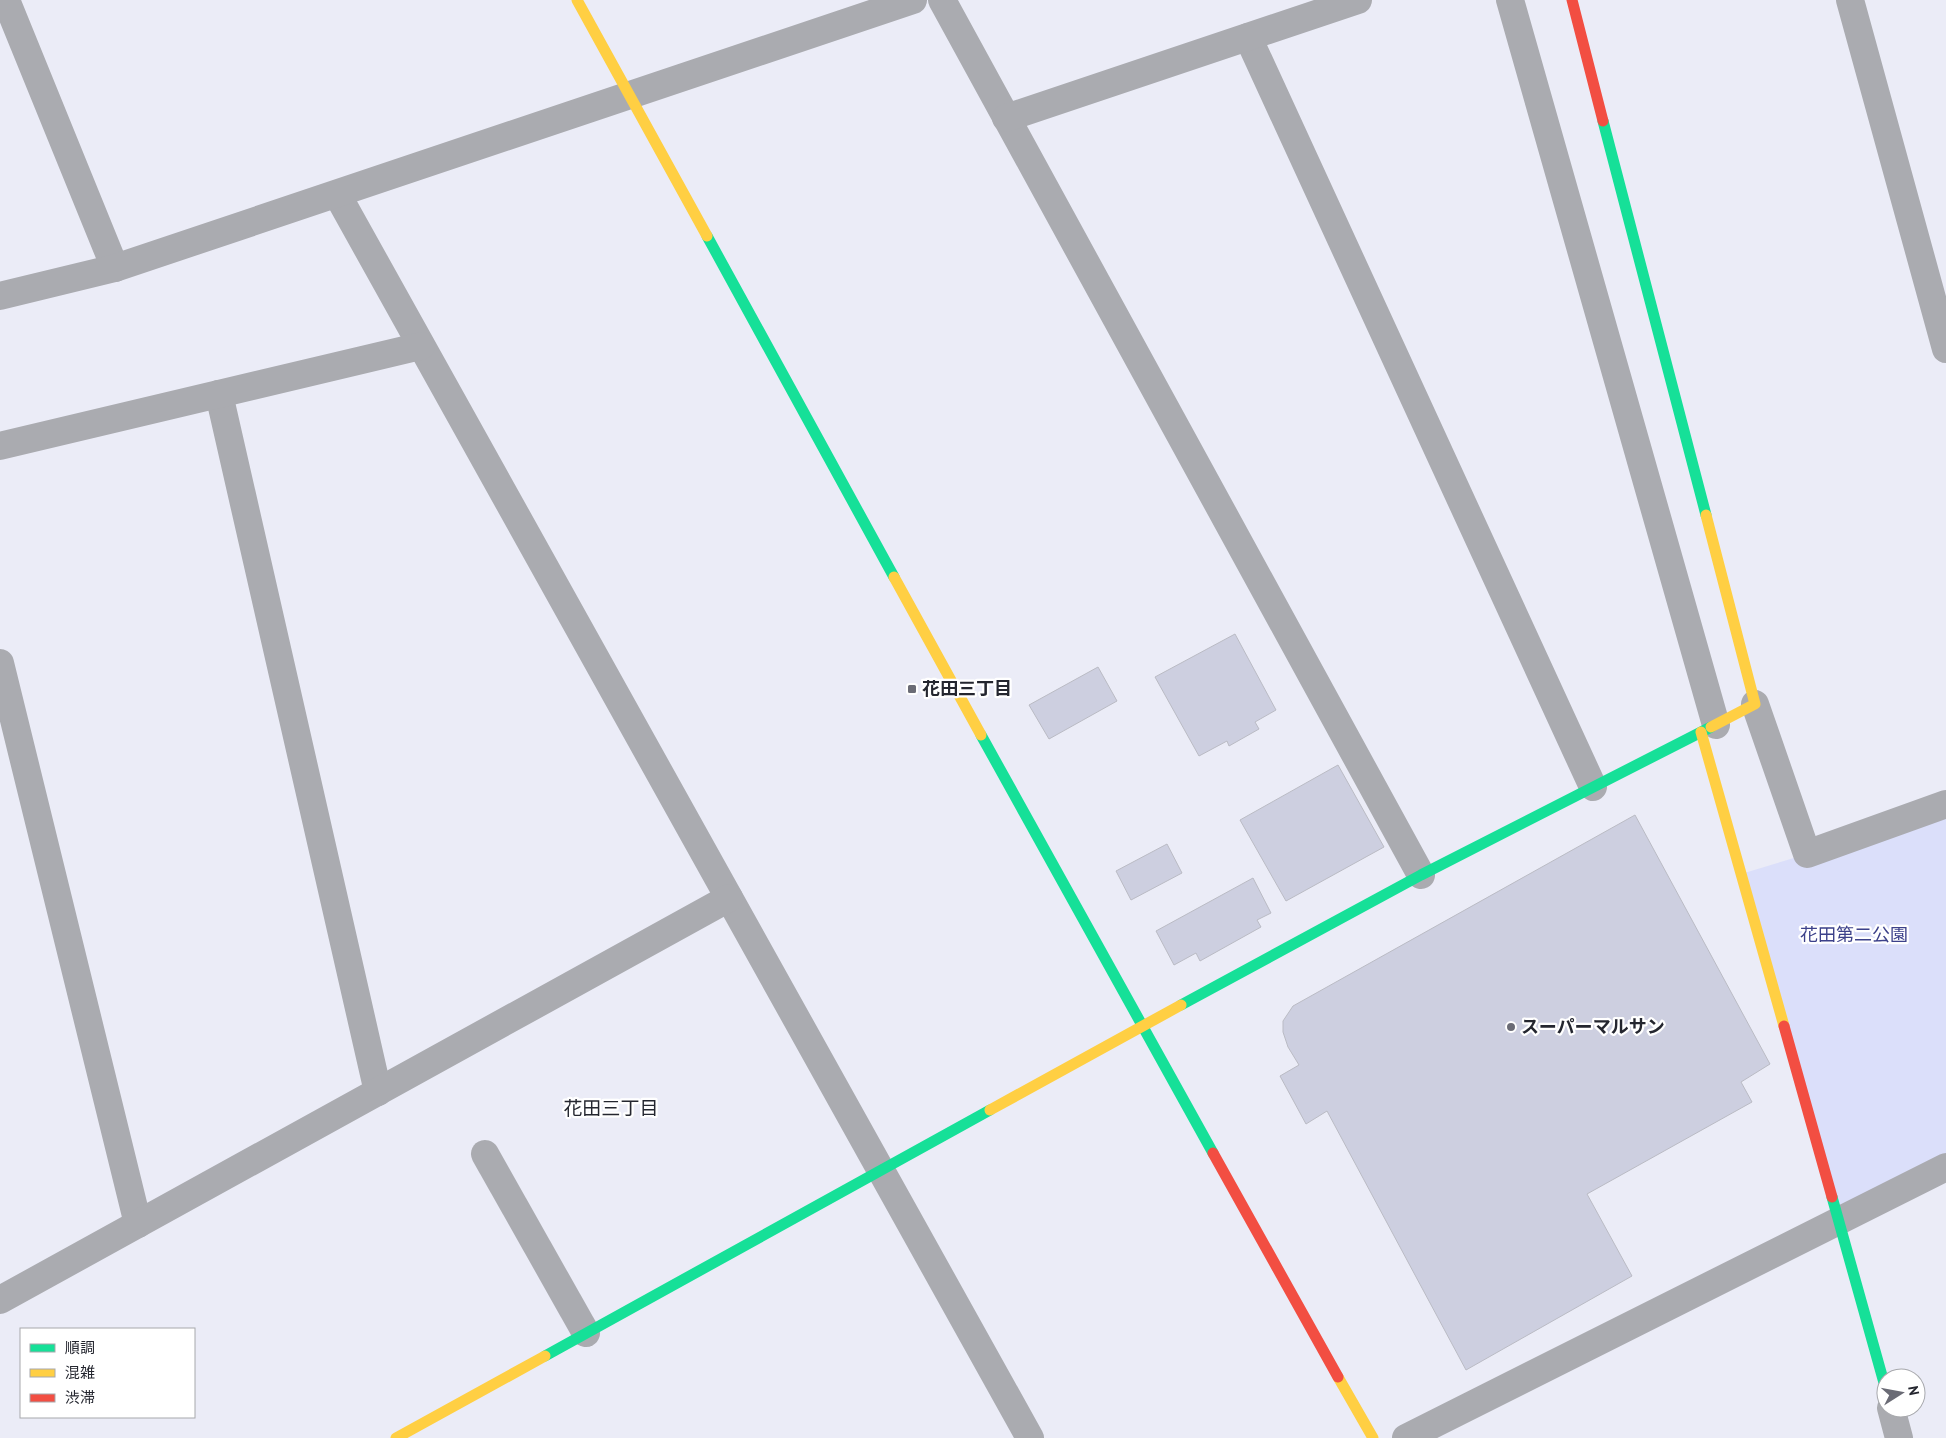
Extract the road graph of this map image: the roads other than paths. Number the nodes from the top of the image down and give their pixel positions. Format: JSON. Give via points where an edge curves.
{"nodes":[{"id":1,"x":6,"y":0,"type":"edge"},
{"id":2,"x":577,"y":0,"type":"edge"},
{"id":3,"x":912,"y":0,"type":"edge"},
{"id":4,"x":942,"y":0,"type":"edge"},
{"id":5,"x":1358,"y":0,"type":"edge"},
{"id":6,"x":1510,"y":0,"type":"edge"},
{"id":7,"x":1572,"y":0,"type":"edge"},
{"id":8,"x":1850,"y":0,"type":"edge"},
{"id":9,"x":1248,"y":37,"type":"junction"},
{"id":10,"x":629,"y":95,"type":"junction"},
{"id":11,"x":1006,"y":118,"type":"junction"},
{"id":12,"x":337,"y":194,"type":"junction"},
{"id":13,"x":115,"y":268,"type":"junction"},
{"id":14,"x":0,"y":296,"type":"edge"},
{"id":15,"x":422,"y":346,"type":"junction"},
{"id":16,"x":1946,"y":349,"type":"edge"},
{"id":17,"x":219,"y":394,"type":"junction"},
{"id":18,"x":0,"y":446,"type":"edge"},
{"id":19,"x":0,"y":663,"type":"edge"},
{"id":20,"x":1755,"y":704,"type":"junction"},
{"id":21,"x":1708,"y":728,"type":"junction"},
{"id":22,"x":1593,"y":787,"type":"junction"},
{"id":23,"x":1946,"y":804,"type":"edge"},
{"id":24,"x":1421,"y":875,"type":"junction"},
{"id":25,"x":730,"y":898,"type":"junction"},
{"id":26,"x":1141,"y":1026,"type":"junction"},
{"id":27,"x":378,"y":1092,"type":"junction"},
{"id":28,"x":485,"y":1154,"type":"dead end"},
{"id":29,"x":1946,"y":1167,"type":"edge"},
{"id":30,"x":881,"y":1170,"type":"junction"},
{"id":31,"x":1840,"y":1220,"type":"junction"},
{"id":32,"x":138,"y":1224,"type":"junction"},
{"id":33,"x":0,"y":1300,"type":"edge"},
{"id":34,"x":586,"y":1333,"type":"junction"},
{"id":35,"x":1880,"y":1368,"type":"edge"},
{"id":36,"x":1894,"y":1418,"type":"edge"},
{"id":37,"x":396,"y":1438,"type":"edge"},
{"id":38,"x":1030,"y":1438,"type":"edge"},
{"id":39,"x":1373,"y":1438,"type":"edge"},
{"id":40,"x":1406,"y":1438,"type":"edge"},
{"id":41,"x":1899,"y":1438,"type":"edge"}],
"edges":[{"from":1,"to":13,"type":"street"},
{"from":2,"to":10,"type":"street"},
{"from":3,"to":10,"type":"street"},
{"from":4,"to":11,"type":"street"},
{"from":5,"to":9,"type":"street"},
{"from":6,"to":21,"type":"street"},
{"from":7,"to":20,"type":"street"},
{"from":8,"to":16,"type":"street"},
{"from":9,"to":11,"type":"street"},
{"from":9,"to":22,"type":"street"},
{"from":10,"to":12,"type":"street"},
{"from":10,"to":26,"type":"street"},
{"from":11,"to":24,"type":"street"},
{"from":12,"to":13,"type":"street"},
{"from":12,"to":15,"type":"street"},
{"from":13,"to":14,"type":"street"},
{"from":15,"to":17,"type":"street"},
{"from":15,"to":25,"type":"street"},
{"from":17,"to":18,"type":"street"},
{"from":17,"to":27,"type":"street"},
{"from":19,"to":32,"type":"street"},
{"from":20,"to":21,"type":"street"},
{"from":20,"to":23,"type":"street","via":[[1807,854]]},
{"from":21,"to":22,"type":"street"},
{"from":21,"to":31,"type":"street"},
{"from":22,"to":24,"type":"street"},
{"from":24,"to":26,"type":"street"},
{"from":25,"to":27,"type":"street"},
{"from":25,"to":30,"type":"street"},
{"from":26,"to":30,"type":"street"},
{"from":26,"to":39,"type":"street"},
{"from":27,"to":32,"type":"street"},
{"from":28,"to":34,"type":"street"},
{"from":29,"to":31,"type":"street"},
{"from":30,"to":34,"type":"street"},
{"from":30,"to":38,"type":"street"},
{"from":31,"to":35,"type":"street"},
{"from":31,"to":40,"type":"street"},
{"from":32,"to":33,"type":"street"},
{"from":34,"to":37,"type":"street"},
{"from":36,"to":41,"type":"street"}]}
